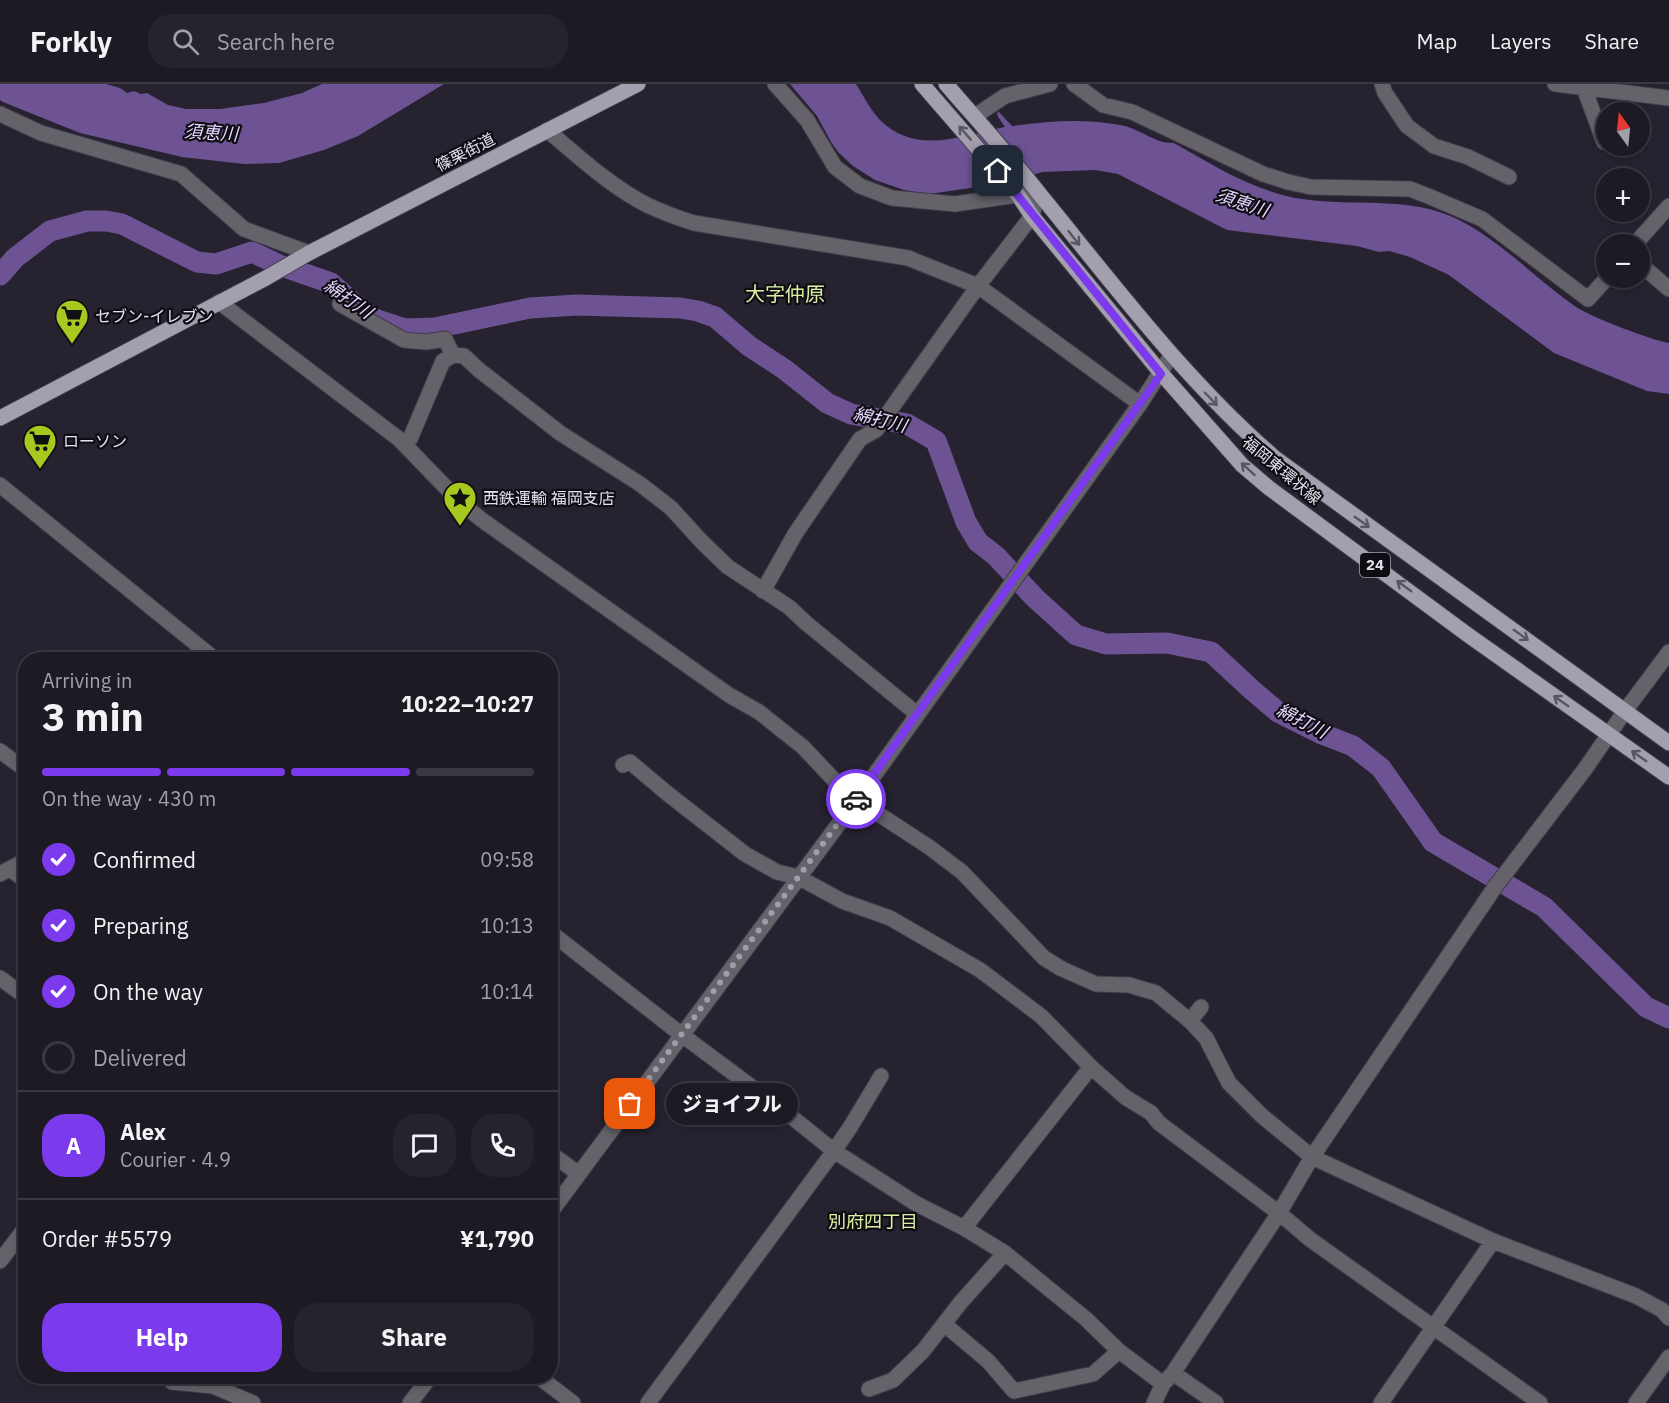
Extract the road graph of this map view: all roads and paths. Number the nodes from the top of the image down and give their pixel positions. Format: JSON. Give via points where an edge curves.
{"nodes":[{"id":1,"x":638,"y":84,"type":"edge"},
{"id":2,"x":775,"y":84,"type":"edge"},
{"id":3,"x":922,"y":84,"type":"edge"},
{"id":4,"x":946,"y":84,"type":"edge"},
{"id":5,"x":1050,"y":84,"type":"edge"},
{"id":6,"x":1074,"y":84,"type":"edge"},
{"id":7,"x":1382,"y":84,"type":"edge"},
{"id":8,"x":1555,"y":84,"type":"edge"},
{"id":9,"x":1584,"y":88,"type":"junction"},
{"id":10,"x":1638,"y":90,"type":"edge"},
{"id":11,"x":1669,"y":98,"type":"edge"},
{"id":12,"x":0,"y":115,"type":"edge"},
{"id":13,"x":975,"y":116,"type":"junction"},
{"id":14,"x":1596,"y":120,"type":"edge"},
{"id":15,"x":547,"y":130,"type":"junction"},
{"id":16,"x":1509,"y":177,"type":"dead end"},
{"id":17,"x":1034,"y":187,"type":"junction"},
{"id":18,"x":1014,"y":191,"type":"junction"},
{"id":19,"x":1669,"y":206,"type":"edge"},
{"id":20,"x":1032,"y":216,"type":"junction"},
{"id":21,"x":1644,"y":234,"type":"edge"},
{"id":22,"x":309,"y":253,"type":"junction"},
{"id":23,"x":1650,"y":273,"type":"edge"},
{"id":24,"x":978,"y":286,"type":"junction"},
{"id":25,"x":1597,"y":288,"type":"edge"},
{"id":26,"x":1669,"y":289,"type":"edge"},
{"id":27,"x":219,"y":302,"type":"junction"},
{"id":28,"x":339,"y":304,"type":"dead end"},
{"id":29,"x":453,"y":355,"type":"junction"},
{"id":30,"x":1171,"y":356,"type":"junction"},
{"id":31,"x":1161,"y":374,"type":"junction"},
{"id":32,"x":1140,"y":404,"type":"junction"},
{"id":33,"x":0,"y":418,"type":"edge"},
{"id":34,"x":405,"y":444,"type":"junction"},
{"id":35,"x":0,"y":485,"type":"edge"},
{"id":36,"x":763,"y":591,"type":"junction"},
{"id":37,"x":206,"y":652,"type":"edge"},
{"id":38,"x":1669,"y":652,"type":"edge"},
{"id":39,"x":1624,"y":711,"type":"junction"},
{"id":40,"x":917,"y":714,"type":"junction"},
{"id":41,"x":1609,"y":735,"type":"junction"},
{"id":42,"x":1669,"y":743,"type":"edge"},
{"id":43,"x":0,"y":752,"type":"edge"},
{"id":44,"x":18,"y":764,"type":"edge"},
{"id":45,"x":623,"y":765,"type":"dead end"},
{"id":46,"x":1669,"y":777,"type":"edge"},
{"id":47,"x":855,"y":802,"type":"junction"},
{"id":48,"x":798,"y":877,"type":"junction"},
{"id":49,"x":558,"y":938,"type":"edge"},
{"id":50,"x":0,"y":978,"type":"edge"},
{"id":51,"x":18,"y":987,"type":"edge"},
{"id":52,"x":1201,"y":1006,"type":"dead end"},
{"id":53,"x":1190,"y":1021,"type":"junction"},
{"id":54,"x":682,"y":1035,"type":"junction"},
{"id":55,"x":1091,"y":1067,"type":"junction"},
{"id":56,"x":881,"y":1076,"type":"dead end"},
{"id":57,"x":834,"y":1151,"type":"junction"},
{"id":58,"x":1312,"y":1157,"type":"junction"},
{"id":59,"x":558,"y":1159,"type":"edge"},
{"id":60,"x":579,"y":1174,"type":"junction"},
{"id":61,"x":558,"y":1202,"type":"edge"},
{"id":62,"x":1279,"y":1213,"type":"junction"},
{"id":63,"x":964,"y":1228,"type":"junction"},
{"id":64,"x":18,"y":1237,"type":"edge"},
{"id":65,"x":1493,"y":1241,"type":"junction"},
{"id":66,"x":1005,"y":1253,"type":"junction"},
{"id":67,"x":0,"y":1261,"type":"edge"},
{"id":68,"x":1669,"y":1318,"type":"edge"},
{"id":69,"x":944,"y":1324,"type":"junction"},
{"id":70,"x":1433,"y":1326,"type":"junction"},
{"id":71,"x":1119,"y":1351,"type":"junction"},
{"id":72,"x":1669,"y":1357,"type":"edge"},
{"id":73,"x":1168,"y":1379,"type":"junction"},
{"id":74,"x":192,"y":1384,"type":"edge"},
{"id":75,"x":425,"y":1384,"type":"edge"},
{"id":76,"x":548,"y":1384,"type":"edge"},
{"id":77,"x":869,"y":1389,"type":"dead end"},
{"id":78,"x":253,"y":1403,"type":"edge"},
{"id":79,"x":410,"y":1403,"type":"edge"},
{"id":80,"x":573,"y":1403,"type":"edge"},
{"id":81,"x":648,"y":1403,"type":"edge"},
{"id":82,"x":1154,"y":1403,"type":"edge"},
{"id":83,"x":1216,"y":1403,"type":"edge"},
{"id":84,"x":1381,"y":1403,"type":"edge"},
{"id":85,"x":1540,"y":1403,"type":"edge"},
{"id":86,"x":1636,"y":1403,"type":"edge"}],
"edges":[{"from":1,"to":15,"type":"main road","name":"篠栗街道"},
{"from":2,"to":18,"type":"street","via":[[807,120],[835,167],[860,186],[892,198],[955,204]]},
{"from":18,"to":3,"type":"main road","name":"福岡東環状線","number":"24","one_way":true},
{"from":4,"to":13,"type":"main road","name":"福岡東環状線","number":"24"},
{"from":5,"to":13,"type":"street","via":[[1005,96]]},
{"from":6,"to":25,"type":"street","via":[[1103,105],[1132,112],[1288,182],[1311,187],[1410,189],[1428,196],[1482,219],[1588,299]]},
{"from":7,"to":16,"type":"street","via":[[1407,126],[1434,146]]},
{"from":8,"to":9,"type":"street"},
{"from":9,"to":10,"type":"street"},
{"from":9,"to":14,"type":"street"},
{"from":10,"to":11,"type":"street"},
{"from":12,"to":22,"type":"street","via":[[41,133],[181,174],[244,229]]},
{"from":13,"to":17,"type":"main road","name":"福岡東環状線","number":"24"},
{"from":15,"to":22,"type":"main road","name":"篠栗街道"},
{"from":15,"to":24,"type":"street","via":[[607,178],[645,204],[670,215],[694,223],[908,258]]},
{"from":17,"to":18,"type":"street"},
{"from":17,"to":20,"type":"street"},
{"from":17,"to":30,"type":"main road","name":"福岡東環状線","number":"24","one_way":true},
{"from":18,"to":20,"type":"main road","name":"福岡東環状線","number":"24"},
{"from":19,"to":21,"type":"street"},
{"from":20,"to":24,"type":"street"},
{"from":20,"to":31,"type":"main road","name":"福岡東環状線","number":"24"},
{"from":22,"to":27,"type":"main road","name":"篠栗街道"},
{"from":23,"to":26,"type":"street"},
{"from":24,"to":32,"type":"street"},
{"from":24,"to":36,"type":"street","via":[[876,430],[860,439],[795,534]]},
{"from":27,"to":33,"type":"main road"},
{"from":27,"to":34,"type":"street"},
{"from":28,"to":29,"type":"street","via":[[404,340],[445,339]]},
{"from":29,"to":34,"type":"street","via":[[443,360]]},
{"from":29,"to":36,"type":"street","via":[[464,356],[560,434],[655,495],[728,567]]},
{"from":30,"to":31,"type":"street"},
{"from":30,"to":39,"type":"main road","name":"福岡東環状線","number":"24","one_way":true,"via":[[1236,424],[1275,458]]},
{"from":31,"to":32,"type":"street"},
{"from":41,"to":31,"type":"main road","name":"福岡東環状線","number":"24","one_way":true,"via":[[1269,488],[1242,465]]},
{"from":32,"to":40,"type":"street"},
{"from":34,"to":47,"type":"street","via":[[482,520],[781,728]]},
{"from":35,"to":37,"type":"street"},
{"from":36,"to":40,"type":"street","via":[[789,607]]},
{"from":38,"to":39,"type":"street"},
{"from":39,"to":41,"type":"street"},
{"from":39,"to":42,"type":"main road","name":"福岡東環状線","number":"24"},
{"from":40,"to":47,"type":"street"},
{"from":46,"to":41,"type":"main road","name":"福岡東環状線","number":"24","one_way":true},
{"from":41,"to":58,"type":"street","via":[[1495,887]]},
{"from":43,"to":44,"type":"street"},
{"from":45,"to":48,"type":"street","via":[[630,762],[744,854],[777,872]]},
{"from":47,"to":48,"type":"street"},
{"from":47,"to":53,"type":"street","via":[[962,872],[1044,958],[1096,984],[1156,993]]},
{"from":48,"to":54,"type":"street"},
{"from":48,"to":55,"type":"street","via":[[842,901],[890,918],[980,970],[1041,1016]]},
{"from":49,"to":54,"type":"street"},
{"from":50,"to":51,"type":"street"},
{"from":52,"to":53,"type":"street"},
{"from":53,"to":58,"type":"street","via":[[1206,1038],[1229,1083]]},
{"from":54,"to":57,"type":"street"},
{"from":54,"to":60,"type":"street"},
{"from":55,"to":62,"type":"street"},
{"from":55,"to":63,"type":"street"},
{"from":56,"to":57,"type":"street"},
{"from":57,"to":63,"type":"street","via":[[915,1203]]},
{"from":57,"to":81,"type":"street"},
{"from":58,"to":62,"type":"street"},
{"from":58,"to":65,"type":"street"},
{"from":59,"to":60,"type":"street"},
{"from":60,"to":61,"type":"street"},
{"from":62,"to":70,"type":"street"},
{"from":62,"to":73,"type":"street"},
{"from":63,"to":66,"type":"street"},
{"from":64,"to":67,"type":"street"},
{"from":65,"to":68,"type":"street","via":[[1636,1296]]},
{"from":65,"to":70,"type":"street"},
{"from":66,"to":69,"type":"street"},
{"from":66,"to":71,"type":"street"},
{"from":69,"to":71,"type":"street","via":[[988,1361],[1014,1391],[1093,1374]]},
{"from":69,"to":77,"type":"street","via":[[923,1352],[893,1380]]},
{"from":70,"to":84,"type":"street"},
{"from":70,"to":85,"type":"street"},
{"from":71,"to":73,"type":"street"},
{"from":72,"to":86,"type":"street"},
{"from":73,"to":82,"type":"street"},
{"from":73,"to":83,"type":"street"},
{"from":74,"to":78,"type":"street","via":[[213,1386]]},
{"from":75,"to":79,"type":"street"},
{"from":76,"to":80,"type":"street"}]}
